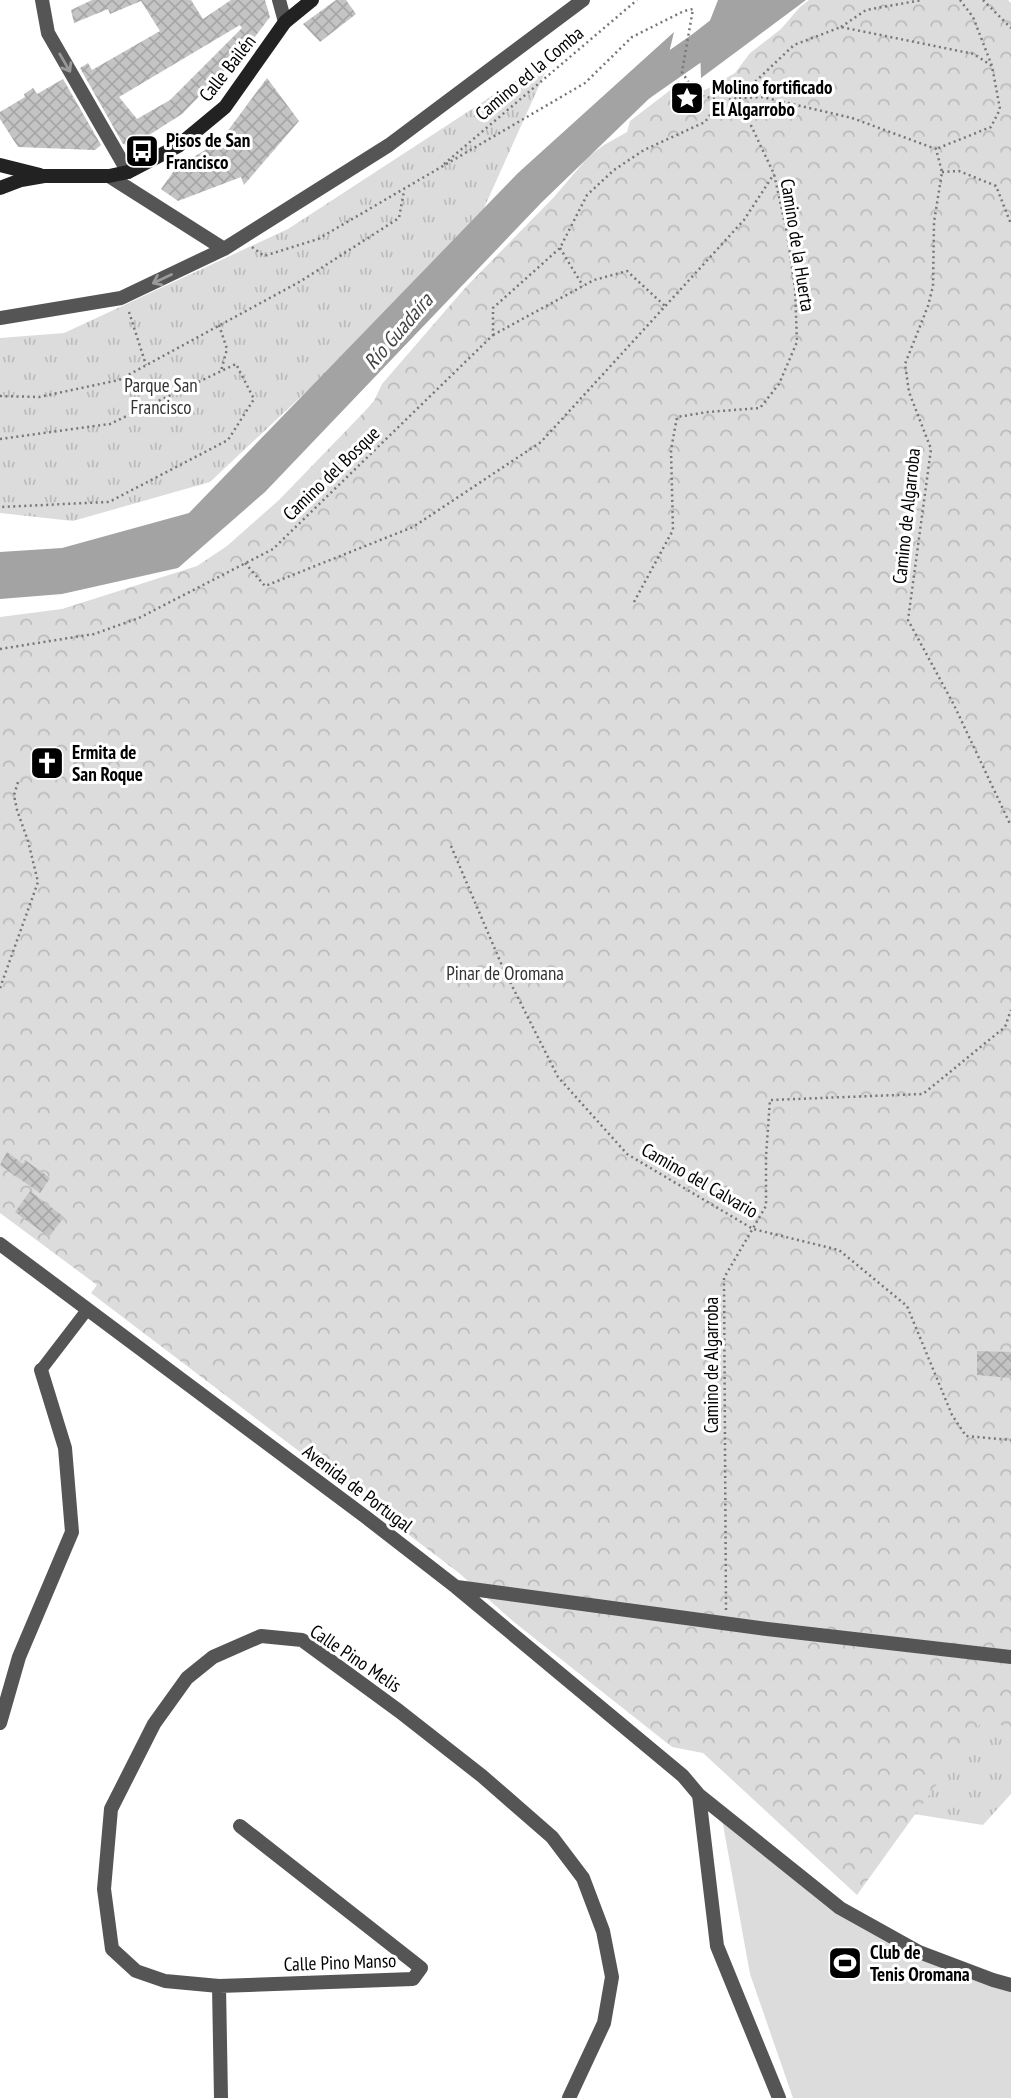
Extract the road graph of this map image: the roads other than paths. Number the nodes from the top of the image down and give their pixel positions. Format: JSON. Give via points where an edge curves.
{"nodes":[{"id":1,"x":42,"y":0,"type":"edge"},
{"id":2,"x":279,"y":0,"type":"edge"},
{"id":3,"x":312,"y":0,"type":"edge"},
{"id":4,"x":583,"y":0,"type":"edge"},
{"id":5,"x":285,"y":22,"type":"junction"},
{"id":6,"x":0,"y":165,"type":"edge"},
{"id":7,"x":128,"y":172,"type":"junction"},
{"id":8,"x":44,"y":176,"type":"junction"},
{"id":9,"x":109,"y":176,"type":"junction"},
{"id":10,"x":0,"y":188,"type":"edge"},
{"id":11,"x":224,"y":249,"type":"junction"},
{"id":12,"x":0,"y":318,"type":"edge"},
{"id":13,"x":0,"y":1244,"type":"edge"},
{"id":14,"x":87,"y":1310,"type":"junction"},
{"id":15,"x":41,"y":1370,"type":"joint"},
{"id":16,"x":456,"y":1587,"type":"junction"},
{"id":17,"x":1011,"y":1657,"type":"edge"},
{"id":18,"x":0,"y":1723,"type":"edge"},
{"id":19,"x":699,"y":1795,"type":"junction"},
{"id":20,"x":240,"y":1826,"type":"dead end"},
{"id":21,"x":1011,"y":1985,"type":"edge"},
{"id":22,"x":219,"y":1986,"type":"junction"},
{"id":23,"x":221,"y":2098,"type":"edge"},
{"id":24,"x":569,"y":2098,"type":"edge"},
{"id":25,"x":779,"y":2098,"type":"edge"}],
"edges":[{"from":1,"to":7,"type":"street","one_way":true,"via":[[48,33]]},
{"from":2,"to":5,"type":"street"},
{"from":3,"to":5,"type":"main road","name":"Calle Bailén"},
{"from":4,"to":11,"type":"street","via":[[389,145]]},
{"from":5,"to":7,"type":"main road","name":"Calle Bailén","via":[[225,107],[178,146]]},
{"from":6,"to":8,"type":"main road","name":"Calle Bailén"},
{"from":7,"to":9,"type":"main road","name":"Calle Bailén"},
{"from":8,"to":9,"type":"main road","name":"Calle Bailén"},
{"from":8,"to":10,"type":"main road","name":"Calle Bailén"},
{"from":9,"to":11,"type":"street"},
{"from":11,"to":12,"type":"street","one_way":true,"via":[[121,298]]},
{"from":13,"to":14,"type":"street","name":"Avenida de Portugal"},
{"from":14,"to":15,"type":"street"},
{"from":14,"to":16,"type":"street","name":"Avenida de Portugal"},
{"from":15,"to":18,"type":"street","via":[[65,1448],[72,1532],[19,1657]]},
{"from":16,"to":17,"type":"street"},
{"from":16,"to":19,"type":"street","name":"Avenida de Portugal","via":[[683,1776]]},
{"from":19,"to":21,"type":"street","name":"Avenida de Portugal","via":[[841,1908],[919,1952]]},
{"from":19,"to":25,"type":"street","via":[[717,1946]]},
{"from":20,"to":22,"type":"street","name":"Calle Pino Manso","via":[[421,1968],[413,1979]]},
{"from":22,"to":23,"type":"street"},
{"from":22,"to":24,"type":"street","name":"Calle Pino Melis","via":[[165,1981],[136,1971],[112,1949],[104,1889],[111,1809],[154,1724],[187,1678],[213,1657],[261,1636],[302,1640],[482,1776],[552,1838],[583,1878],[603,1930],[612,1977],[604,2023]]}]}
